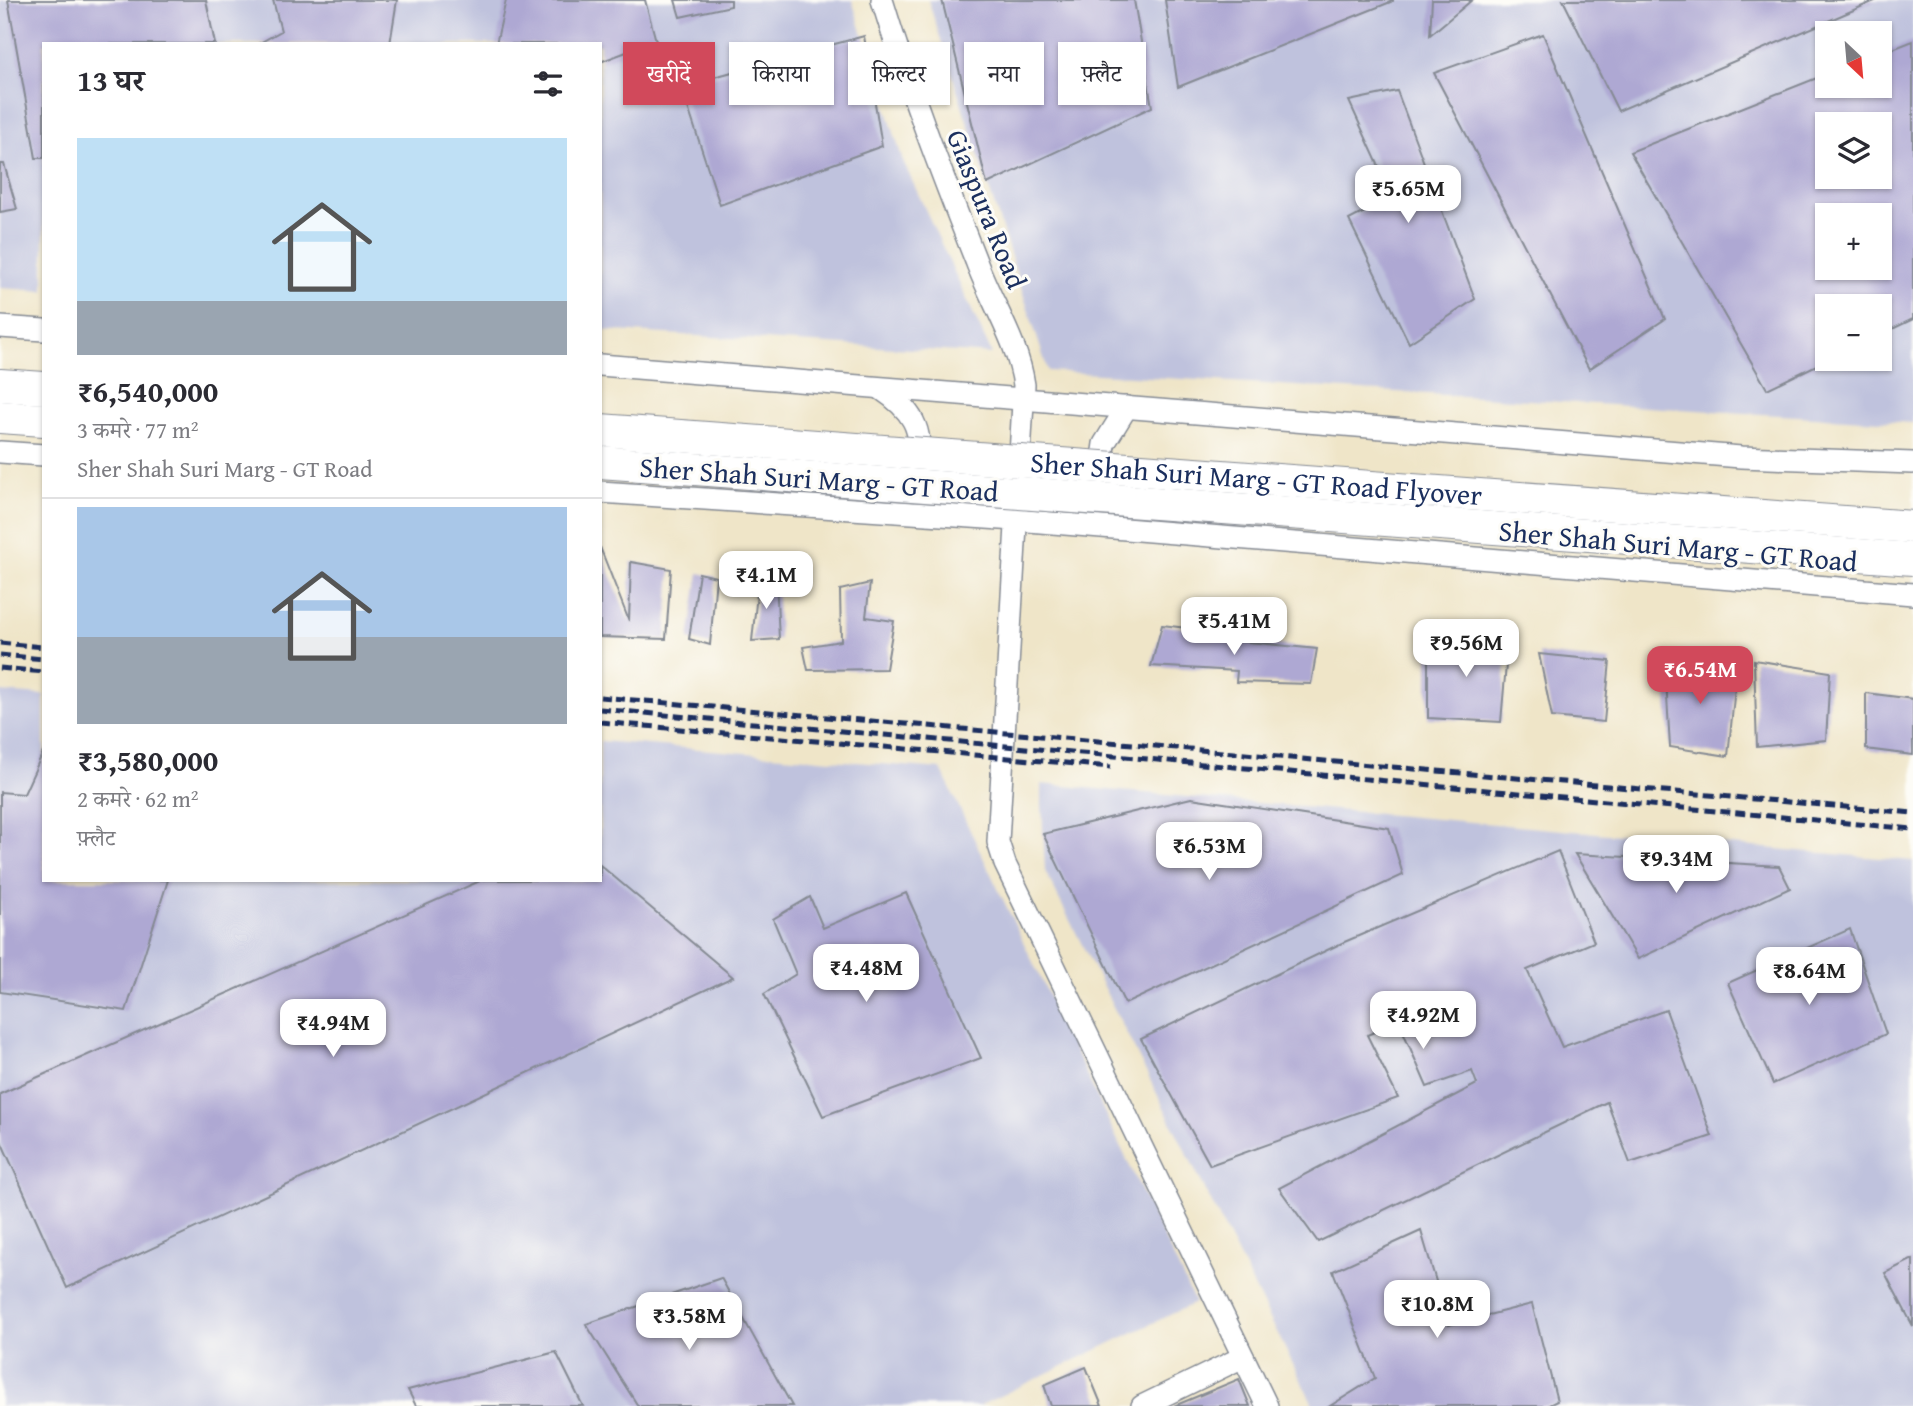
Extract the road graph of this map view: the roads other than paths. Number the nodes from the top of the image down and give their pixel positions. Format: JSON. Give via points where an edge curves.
{"nodes":[{"id":1,"x":882,"y":0,"type":"edge"},
{"id":2,"x":0,"y":327,"type":"edge"},
{"id":3,"x":42,"y":330,"type":"edge"},
{"id":4,"x":602,"y":365,"type":"edge"},
{"id":5,"x":0,"y":385,"type":"edge"},
{"id":6,"x":42,"y":388,"type":"edge"},
{"id":7,"x":879,"y":388,"type":"junction"},
{"id":8,"x":1025,"y":398,"type":"junction"},
{"id":9,"x":1127,"y":407,"type":"junction"},
{"id":10,"x":0,"y":417,"type":"edge"},
{"id":11,"x":42,"y":421,"type":"edge"},
{"id":12,"x":602,"y":430,"type":"edge"},
{"id":13,"x":0,"y":452,"type":"edge"},
{"id":14,"x":42,"y":455,"type":"edge"},
{"id":15,"x":602,"y":462,"type":"edge"},
{"id":16,"x":1913,"y":463,"type":"edge"},
{"id":17,"x":602,"y":492,"type":"edge"},
{"id":18,"x":877,"y":510,"type":"junction"},
{"id":19,"x":1016,"y":520,"type":"junction"},
{"id":20,"x":1913,"y":527,"type":"edge"},
{"id":21,"x":1113,"y":528,"type":"junction"},
{"id":22,"x":1913,"y":559,"type":"edge"},
{"id":23,"x":1913,"y":594,"type":"edge"},
{"id":24,"x":1243,"y":1357,"type":"junction"},
{"id":25,"x":1142,"y":1406,"type":"edge"},
{"id":26,"x":1267,"y":1406,"type":"edge"}],
"edges":[{"from":1,"to":8,"type":"street","name":"Giaspura Road","via":[[908,84],[1020,364]]},
{"from":2,"to":3,"type":"street"},
{"from":4,"to":7,"type":"street"},
{"from":5,"to":6,"type":"highway"},
{"from":7,"to":8,"type":"street"},
{"from":7,"to":18,"type":"street","via":[[901,402],[916,424],[921,449],[915,475],[900,496]]},
{"from":8,"to":9,"type":"street"},
{"from":8,"to":19,"type":"street","name":"Giaspura Road"},
{"from":9,"to":16,"type":"street","via":[[1741,457]]},
{"from":9,"to":21,"type":"street","via":[[1109,434],[1099,465],[1104,508]]},
{"from":10,"to":11,"type":"highway"},
{"from":12,"to":20,"type":"highway","name":"Sher Shah Suri Marg - GT Road Flyover","bridge":true},
{"from":13,"to":14,"type":"street"},
{"from":15,"to":22,"type":"highway","name":"Sher Shah Suri Marg - GT Road Flyover","bridge":true},
{"from":17,"to":18,"type":"street","name":"Sher Shah Suri Marg - GT Road"},
{"from":18,"to":19,"type":"street","name":"Sher Shah Suri Marg - GT Road"},
{"from":19,"to":21,"type":"street","name":"Sher Shah Suri Marg - GT Road"},
{"from":19,"to":24,"type":"street","name":"Giaspura Road","via":[[997,830],[1001,853]]},
{"from":21,"to":23,"type":"street","name":"Sher Shah Suri Marg - GT Road"},
{"from":24,"to":25,"type":"street"},
{"from":24,"to":26,"type":"street","name":"Giaspura Road"}]}
